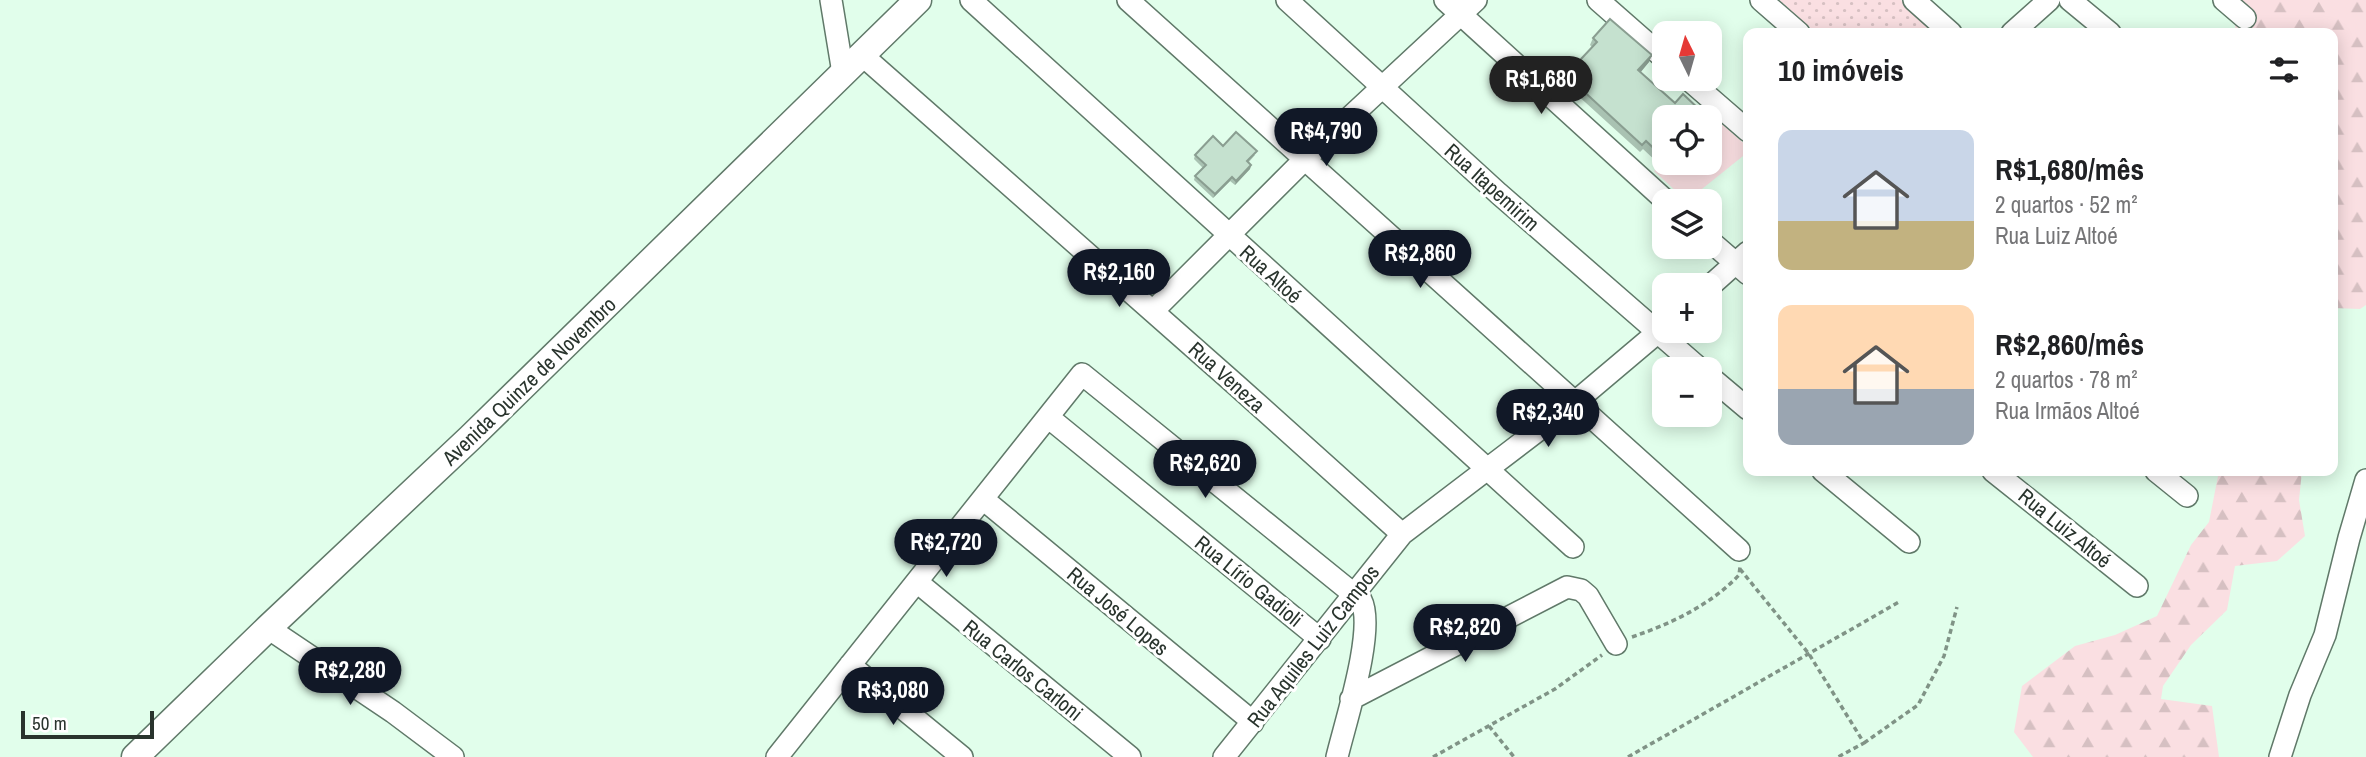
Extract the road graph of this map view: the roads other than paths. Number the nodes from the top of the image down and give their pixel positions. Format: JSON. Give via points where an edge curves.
{"nodes":[{"id":1,"x":831,"y":0,"type":"edge"},
{"id":2,"x":919,"y":0,"type":"edge"},
{"id":3,"x":971,"y":0,"type":"edge"},
{"id":4,"x":1128,"y":0,"type":"edge"},
{"id":5,"x":1287,"y":0,"type":"edge"},
{"id":6,"x":1598,"y":0,"type":"edge"},
{"id":7,"x":1761,"y":0,"type":"edge"},
{"id":8,"x":1914,"y":0,"type":"edge"},
{"id":9,"x":2049,"y":0,"type":"edge"},
{"id":10,"x":2070,"y":0,"type":"edge"},
{"id":11,"x":2224,"y":0,"type":"edge"},
{"id":12,"x":1460,"y":5,"type":"edge"},
{"id":13,"x":2245,"y":18,"type":"dead end"},
{"id":14,"x":1792,"y":28,"type":"edge"},
{"id":15,"x":1945,"y":28,"type":"edge"},
{"id":16,"x":2018,"y":28,"type":"edge"},
{"id":17,"x":2104,"y":28,"type":"edge"},
{"id":18,"x":1652,"y":47,"type":"edge"},
{"id":19,"x":853,"y":64,"type":"junction"},
{"id":20,"x":1384,"y":87,"type":"junction"},
{"id":21,"x":1702,"y":91,"type":"edge"},
{"id":22,"x":1743,"y":127,"type":"edge"},
{"id":23,"x":1306,"y":158,"type":"junction"},
{"id":24,"x":1653,"y":189,"type":"edge"},
{"id":25,"x":1230,"y":236,"type":"junction"},
{"id":26,"x":1722,"y":249,"type":"edge"},
{"id":27,"x":1743,"y":262,"type":"edge"},
{"id":28,"x":1743,"y":264,"type":"edge"},
{"id":29,"x":1722,"y":278,"type":"edge"},
{"id":30,"x":1153,"y":311,"type":"junction"},
{"id":31,"x":1652,"y":323,"type":"edge"},
{"id":32,"x":1652,"y":337,"type":"edge"},
{"id":33,"x":1673,"y":343,"type":"edge"},
{"id":34,"x":1688,"y":357,"type":"edge"},
{"id":35,"x":1722,"y":387,"type":"edge"},
{"id":36,"x":1574,"y":403,"type":"junction"},
{"id":37,"x":1743,"y":405,"type":"edge"},
{"id":38,"x":1048,"y":417,"type":"junction"},
{"id":39,"x":1488,"y":469,"type":"junction"},
{"id":40,"x":1829,"y":476,"type":"edge"},
{"id":41,"x":1999,"y":476,"type":"edge"},
{"id":42,"x":2162,"y":476,"type":"edge"},
{"id":43,"x":2366,"y":480,"type":"edge"},
{"id":44,"x":2187,"y":496,"type":"dead end"},
{"id":45,"x":984,"y":499,"type":"junction"},
{"id":46,"x":1402,"y":534,"type":"junction"},
{"id":47,"x":1909,"y":542,"type":"dead end"},
{"id":48,"x":1573,"y":547,"type":"dead end"},
{"id":49,"x":1739,"y":560,"type":"road end"},
{"id":50,"x":917,"y":582,"type":"junction"},
{"id":51,"x":2137,"y":586,"type":"dead end"},
{"id":52,"x":1354,"y":593,"type":"junction"},
{"id":53,"x":268,"y":628,"type":"junction"},
{"id":54,"x":1320,"y":639,"type":"junction"},
{"id":55,"x":1616,"y":644,"type":"road end"},
{"id":56,"x":850,"y":665,"type":"junction"},
{"id":57,"x":1351,"y":699,"type":"junction"},
{"id":58,"x":1253,"y":722,"type":"junction"},
{"id":59,"x":782,"y":755,"type":"edge"},
{"id":60,"x":135,"y":757,"type":"edge"},
{"id":61,"x":453,"y":757,"type":"edge"},
{"id":62,"x":962,"y":757,"type":"edge"},
{"id":63,"x":1130,"y":757,"type":"edge"},
{"id":64,"x":1224,"y":757,"type":"edge"},
{"id":65,"x":1337,"y":757,"type":"edge"},
{"id":66,"x":2280,"y":757,"type":"edge"}],
"edges":[{"from":1,"to":19,"type":"street"},
{"from":2,"to":19,"type":"main road","name":"Avenida Quinze de Novembro"},
{"from":3,"to":25,"type":"street","name":"Rua Altoé"},
{"from":4,"to":23,"type":"street"},
{"from":5,"to":20,"type":"street","name":"Rua Itapemirim"},
{"from":6,"to":18,"type":"street"},
{"from":7,"to":14,"type":"street"},
{"from":8,"to":15,"type":"street"},
{"from":9,"to":16,"type":"street"},
{"from":10,"to":17,"type":"street"},
{"from":11,"to":13,"type":"street"},
{"from":12,"to":20,"type":"street"},
{"from":12,"to":24,"type":"street"},
{"from":19,"to":30,"type":"street","name":"Rua Veneza"},
{"from":19,"to":53,"type":"main road","name":"Avenida Quinze de Novembro","via":[[470,439]]},
{"from":20,"to":23,"type":"street"},
{"from":20,"to":31,"type":"street","name":"Rua Itapemirim","via":[[1498,193]]},
{"from":21,"to":22,"type":"street"},
{"from":23,"to":25,"type":"street"},
{"from":23,"to":36,"type":"street"},
{"from":25,"to":30,"type":"street"},
{"from":25,"to":39,"type":"street","name":"Rua Altoé"},
{"from":26,"to":27,"type":"street"},
{"from":28,"to":29,"type":"street"},
{"from":30,"to":46,"type":"street","name":"Rua Veneza"},
{"from":32,"to":36,"type":"street","name":"Rua Aquiles Luiz Campos"},
{"from":33,"to":34,"type":"street","name":"Rua Itapemirim"},
{"from":35,"to":37,"type":"street"},
{"from":36,"to":39,"type":"street","name":"Rua Aquiles Luiz Campos"},
{"from":36,"to":49,"type":"street"},
{"from":38,"to":45,"type":"street"},
{"from":38,"to":52,"type":"street","via":[[1082,374]]},
{"from":38,"to":54,"type":"street","name":"Rua Lírio Gadioli"},
{"from":39,"to":46,"type":"street","name":"Rua Aquiles Luiz Campos"},
{"from":39,"to":48,"type":"street","name":"Rua Altoé"},
{"from":40,"to":47,"type":"street"},
{"from":41,"to":51,"type":"street","name":"Rua Luiz Altoé"},
{"from":42,"to":44,"type":"street"},
{"from":43,"to":66,"type":"street","via":[[2325,635]]},
{"from":45,"to":50,"type":"street"},
{"from":45,"to":58,"type":"street","name":"Rua José Lopes"},
{"from":46,"to":52,"type":"street","name":"Rua Aquiles Luiz Campos"},
{"from":50,"to":56,"type":"street"},
{"from":50,"to":63,"type":"street","name":"Rua Carlos Carloni"},
{"from":52,"to":54,"type":"street","name":"Rua Aquiles Luiz Campos"},
{"from":52,"to":57,"type":"street","via":[[1364,605],[1366,624]]},
{"from":53,"to":60,"type":"main road","name":"Avenida Quinze de Novembro"},
{"from":53,"to":61,"type":"street"},
{"from":54,"to":58,"type":"street","name":"Rua Aquiles Luiz Campos"},
{"from":55,"to":57,"type":"street","via":[[1588,596],[1567,587]]},
{"from":56,"to":59,"type":"street"},
{"from":56,"to":62,"type":"street"},
{"from":57,"to":65,"type":"street"},
{"from":58,"to":64,"type":"street","name":"Rua Aquiles Luiz Campos"}]}
